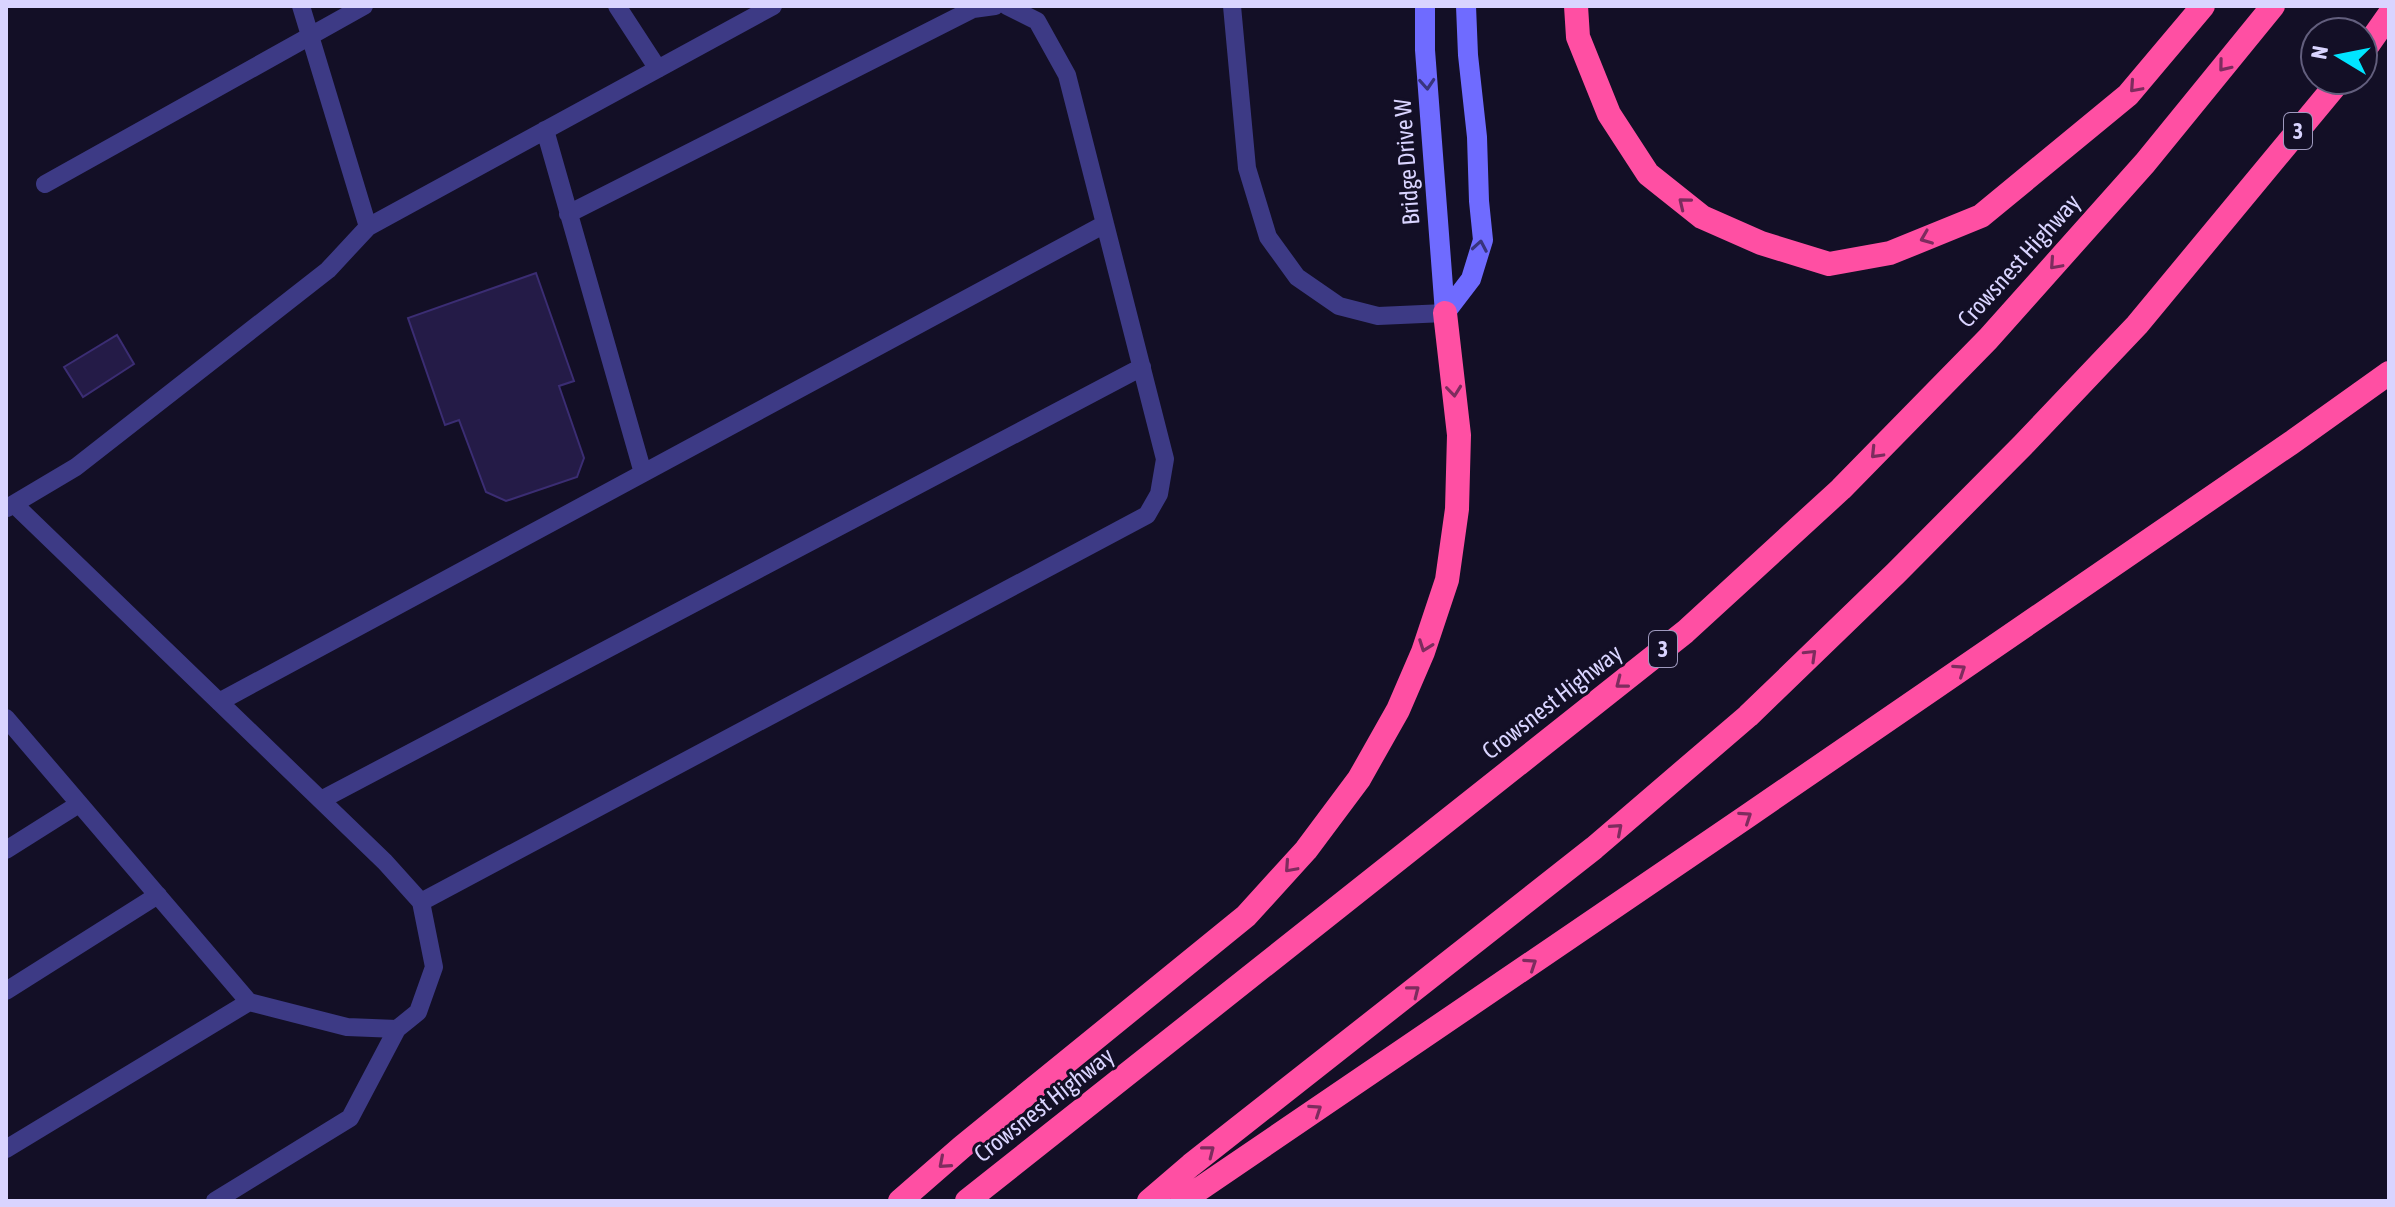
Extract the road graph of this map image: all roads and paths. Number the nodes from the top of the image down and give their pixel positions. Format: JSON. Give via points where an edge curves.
{"nodes":[{"id":1,"x":301,"y":6,"type":"edge"},
{"id":2,"x":364,"y":6,"type":"edge"},
{"id":3,"x":617,"y":6,"type":"edge"},
{"id":4,"x":773,"y":6,"type":"edge"},
{"id":5,"x":995,"y":6,"type":"edge"},
{"id":6,"x":1007,"y":6,"type":"edge"},
{"id":7,"x":1232,"y":6,"type":"edge"},
{"id":8,"x":1425,"y":6,"type":"edge"},
{"id":9,"x":1466,"y":6,"type":"edge"},
{"id":10,"x":1576,"y":6,"type":"edge"},
{"id":11,"x":2203,"y":6,"type":"edge"},
{"id":12,"x":2273,"y":6,"type":"edge"},
{"id":13,"x":311,"y":37,"type":"junction"},
{"id":14,"x":658,"y":69,"type":"junction"},
{"id":15,"x":2327,"y":96,"type":"edge"},
{"id":16,"x":545,"y":130,"type":"junction"},
{"id":17,"x":45,"y":184,"type":"dead end"},
{"id":18,"x":568,"y":214,"type":"junction"},
{"id":19,"x":1105,"y":224,"type":"junction"},
{"id":20,"x":368,"y":227,"type":"junction"},
{"id":21,"x":1445,"y":313,"type":"junction"},
{"id":22,"x":1142,"y":367,"type":"junction"},
{"id":23,"x":2389,"y":373,"type":"edge"},
{"id":24,"x":643,"y":473,"type":"junction"},
{"id":25,"x":10,"y":507,"type":"edge"},
{"id":26,"x":219,"y":702,"type":"junction"},
{"id":27,"x":9,"y":726,"type":"edge"},
{"id":28,"x":321,"y":800,"type":"junction"},
{"id":29,"x":79,"y":804,"type":"junction"},
{"id":30,"x":6,"y":850,"type":"edge"},
{"id":31,"x":158,"y":895,"type":"junction"},
{"id":32,"x":421,"y":902,"type":"junction"},
{"id":33,"x":6,"y":991,"type":"edge"},
{"id":34,"x":249,"y":1002,"type":"junction"},
{"id":35,"x":397,"y":1029,"type":"junction"},
{"id":36,"x":6,"y":1149,"type":"edge"},
{"id":37,"x":215,"y":1201,"type":"edge"},
{"id":38,"x":900,"y":1201,"type":"edge"},
{"id":39,"x":967,"y":1201,"type":"edge"},
{"id":40,"x":1149,"y":1201,"type":"edge"},
{"id":41,"x":1182,"y":1201,"type":"edge"}],
"edges":[{"from":1,"to":13,"type":"lane"},
{"from":2,"to":13,"type":"lane"},
{"from":3,"to":14,"type":"lane"},
{"from":4,"to":14,"type":"lane"},
{"from":5,"to":18,"type":"lane","via":[[973,9]]},
{"from":6,"to":19,"type":"lane","via":[[1037,21],[1067,75]]},
{"from":7,"to":21,"type":"lane","via":[[1247,168],[1268,237],[1297,277],[1339,306],[1378,316]]},
{"from":8,"to":21,"type":"street","name":"Bridge Drive W","one_way":true},
{"from":21,"to":9,"type":"street","one_way":true,"via":[[1471,279],[1483,240]]},
{"from":11,"to":10,"type":"highway","one_way":true,"via":[[2128,95],[1981,216],[1890,253],[1829,264],[1702,217],[1648,174],[1609,114],[1578,37]]},
{"from":12,"to":39,"type":"highway","name":"Crowsnest Highway","number":"3","one_way":true,"via":[[2145,163],[1988,339],[1841,489],[1741,581],[1685,632]]},
{"from":13,"to":17,"type":"lane"},
{"from":13,"to":20,"type":"lane"},
{"from":14,"to":16,"type":"lane"},
{"from":40,"to":15,"type":"highway","number":"3","one_way":true,"via":[[1594,848],[1748,716],[1896,573],[2137,325]]},
{"from":16,"to":18,"type":"lane"},
{"from":16,"to":20,"type":"lane"},
{"from":18,"to":24,"type":"lane"},
{"from":19,"to":22,"type":"lane"},
{"from":19,"to":24,"type":"lane"},
{"from":20,"to":25,"type":"lane","via":[[328,270],[76,467]]},
{"from":21,"to":38,"type":"highway","one_way":true,"via":[[1459,435],[1457,509],[1447,580],[1398,710],[1359,779],[1306,850],[1246,916]]},
{"from":22,"to":28,"type":"lane"},
{"from":22,"to":32,"type":"lane","via":[[1165,459],[1159,494],[1147,515]]},
{"from":41,"to":23,"type":"highway","one_way":true},
{"from":24,"to":26,"type":"lane"},
{"from":25,"to":26,"type":"lane"},
{"from":26,"to":28,"type":"lane"},
{"from":27,"to":29,"type":"lane"},
{"from":28,"to":32,"type":"lane"},
{"from":29,"to":30,"type":"lane"},
{"from":29,"to":31,"type":"lane"},
{"from":31,"to":33,"type":"lane"},
{"from":31,"to":34,"type":"lane"},
{"from":32,"to":35,"type":"lane","via":[[434,967],[418,1012]]},
{"from":34,"to":35,"type":"lane","via":[[347,1027]]},
{"from":34,"to":36,"type":"lane"},
{"from":35,"to":37,"type":"lane","via":[[350,1118]]}]}
